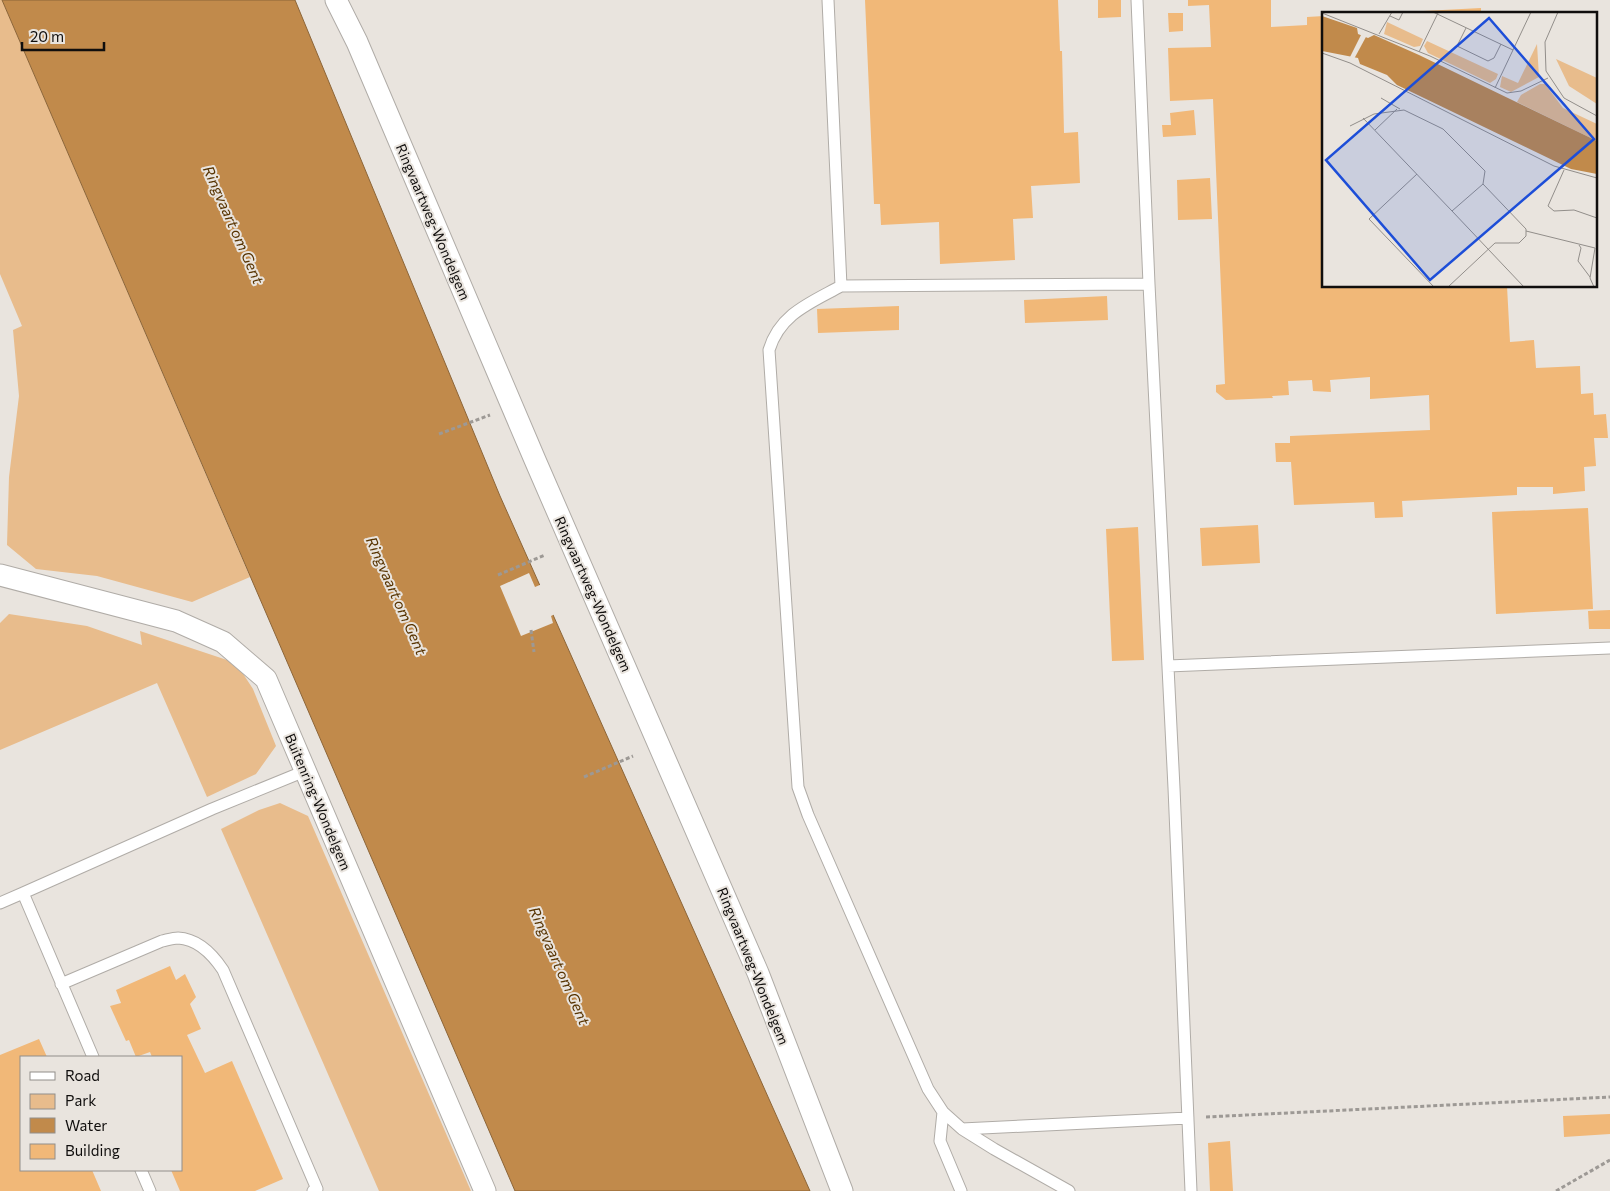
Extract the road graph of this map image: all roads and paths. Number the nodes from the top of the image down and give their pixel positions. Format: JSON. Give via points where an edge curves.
{"nodes":[{"id":1,"x":336,"y":0,"type":"edge"},
{"id":2,"x":828,"y":0,"type":"edge"},
{"id":3,"x":1137,"y":0,"type":"edge"},
{"id":4,"x":1149,"y":284,"type":"junction"},
{"id":5,"x":841,"y":286,"type":"junction"},
{"id":6,"x":494,"y":413,"type":"dead end"},
{"id":7,"x":439,"y":434,"type":"dead end"},
{"id":8,"x":545,"y":555,"type":"dead end"},
{"id":9,"x":0,"y":575,"type":"edge"},
{"id":10,"x":498,"y":576,"type":"dead end"},
{"id":11,"x":531,"y":630,"type":"dead end"},
{"id":12,"x":1610,"y":648,"type":"edge"},
{"id":13,"x":534,"y":652,"type":"dead end"},
{"id":14,"x":1168,"y":666,"type":"junction"},
{"id":15,"x":633,"y":756,"type":"dead end"},
{"id":16,"x":306,"y":771,"type":"junction"},
{"id":17,"x":584,"y":776,"type":"dead end"},
{"id":18,"x":22,"y":893,"type":"junction"},
{"id":19,"x":0,"y":903,"type":"edge"},
{"id":20,"x":61,"y":984,"type":"junction"},
{"id":21,"x":93,"y":1056,"type":"edge"},
{"id":22,"x":1610,"y":1097,"type":"edge"},
{"id":23,"x":944,"y":1112,"type":"junction"},
{"id":24,"x":1188,"y":1118,"type":"junction"},
{"id":25,"x":962,"y":1129,"type":"junction"},
{"id":26,"x":1610,"y":1160,"type":"edge"},
{"id":27,"x":141,"y":1171,"type":"edge"},
{"id":28,"x":150,"y":1191,"type":"edge"},
{"id":29,"x":313,"y":1191,"type":"edge"},
{"id":30,"x":485,"y":1191,"type":"edge"},
{"id":31,"x":842,"y":1191,"type":"edge"},
{"id":32,"x":961,"y":1191,"type":"edge"},
{"id":33,"x":1069,"y":1191,"type":"edge"},
{"id":34,"x":1191,"y":1191,"type":"edge"},
{"id":35,"x":1556,"y":1191,"type":"edge"}],
"edges":[{"from":1,"to":31,"type":"street","name":"Ringvaartweg-Wondelgem","via":[[357,42],[758,974]]},
{"from":2,"to":5,"type":"lane"},
{"from":3,"to":4,"type":"lane"},
{"from":4,"to":5,"type":"lane"},
{"from":4,"to":14,"type":"lane"},
{"from":5,"to":23,"type":"lane","via":[[796,311],[773,336],[769,350],[798,786],[928,1090]]},
{"from":6,"to":7,"type":"path"},
{"from":8,"to":10,"type":"path"},
{"from":9,"to":16,"type":"street","name":"Buitenring-Wondelgem","via":[[176,621],[223,642],[266,679]]},
{"from":11,"to":13,"type":"path"},
{"from":12,"to":14,"type":"lane"},
{"from":14,"to":24,"type":"lane"},
{"from":15,"to":17,"type":"path"},
{"from":16,"to":18,"type":"lane"},
{"from":16,"to":30,"type":"street","name":"Buitenring-Wondelgem"},
{"from":18,"to":19,"type":"lane"},
{"from":18,"to":20,"type":"lane"},
{"from":20,"to":21,"type":"lane"},
{"from":20,"to":29,"type":"lane","via":[[162,940],[179,938],[196,942],[212,954],[224,970],[317,1189]]},
{"from":22,"to":24,"type":"path"},
{"from":23,"to":25,"type":"lane"},
{"from":23,"to":32,"type":"lane","via":[[940,1140]]},
{"from":24,"to":25,"type":"lane"},
{"from":24,"to":34,"type":"lane"},
{"from":25,"to":33,"type":"lane"},
{"from":26,"to":35,"type":"path"},
{"from":27,"to":28,"type":"lane"}]}
